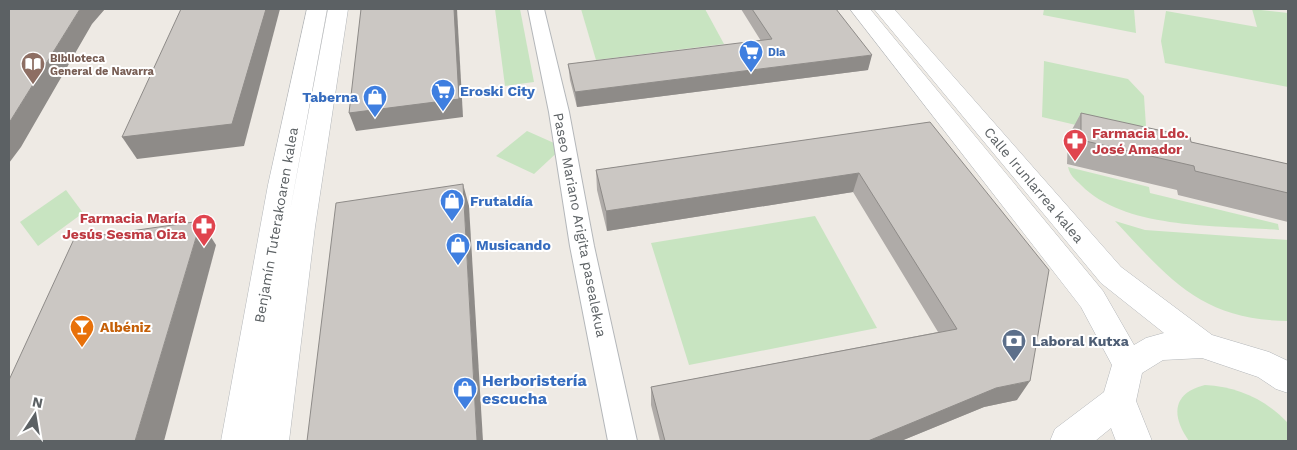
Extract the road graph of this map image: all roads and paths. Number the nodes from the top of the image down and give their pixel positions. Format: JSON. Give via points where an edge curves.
{"nodes":[{"id":1,"x":316,"y":9,"type":"edge"},
{"id":2,"x":338,"y":9,"type":"edge"},
{"id":3,"x":536,"y":9,"type":"edge"},
{"id":4,"x":860,"y":9,"type":"edge"},
{"id":5,"x":884,"y":9,"type":"edge"},
{"id":6,"x":1202,"y":345,"type":"junction"},
{"id":7,"x":1128,"y":365,"type":"junction"},
{"id":8,"x":1282,"y":370,"type":"edge"},
{"id":9,"x":1118,"y":401,"type":"junction"},
{"id":10,"x":239,"y":441,"type":"edge"},
{"id":11,"x":271,"y":441,"type":"edge"},
{"id":12,"x":623,"y":441,"type":"edge"},
{"id":13,"x":1068,"y":441,"type":"edge"},
{"id":14,"x":1134,"y":441,"type":"edge"}],
"edges":[{"from":1,"to":10,"type":"street","name":"Benjamín Tuterakoaren kalea","via":[[276,213]]},
{"from":2,"to":11,"type":"street","name":"Benjamín Tuterakoaren kalea","via":[[301,227]]},
{"from":3,"to":12,"type":"street","name":"Paseo Mariano Arigita pasealekua"},
{"from":4,"to":7,"type":"street","name":"Calle Irunlarrea kalea","via":[[1092,299]]},
{"from":5,"to":6,"type":"street","name":"Calle Irunlarrea kalea","via":[[1111,275]]},
{"from":6,"to":7,"type":"street","via":[[1157,347]]},
{"from":6,"to":8,"type":"street"},
{"from":7,"to":9,"type":"street"},
{"from":9,"to":13,"type":"street"},
{"from":9,"to":14,"type":"street"}]}
